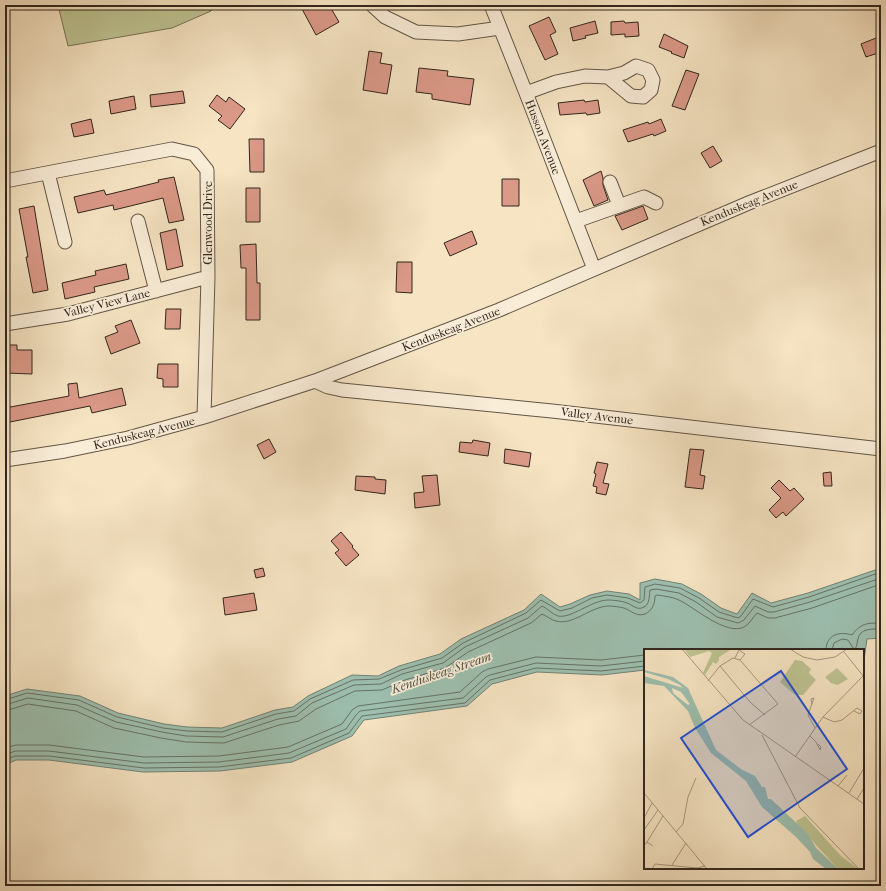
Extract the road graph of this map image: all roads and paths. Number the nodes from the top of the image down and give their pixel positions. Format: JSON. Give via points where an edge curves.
{"nodes":[{"id":1,"x":372,"y":5,"type":"edge"},
{"id":2,"x":491,"y":5,"type":"edge"},
{"id":3,"x":500,"y":28,"type":"junction"},
{"id":4,"x":608,"y":77,"type":"dead end"},
{"id":5,"x":526,"y":93,"type":"junction"},
{"id":6,"x":881,"y":151,"type":"edge"},
{"id":7,"x":48,"y":173,"type":"junction"},
{"id":8,"x":5,"y":181,"type":"edge"},
{"id":9,"x":610,"y":182,"type":"dead end"},
{"id":10,"x":656,"y":203,"type":"dead end"},
{"id":11,"x":619,"y":205,"type":"junction"},
{"id":12,"x":138,"y":221,"type":"dead end"},
{"id":13,"x":576,"y":221,"type":"junction"},
{"id":14,"x":65,"y":242,"type":"dead end"},
{"id":15,"x":594,"y":269,"type":"junction"},
{"id":16,"x":208,"y":277,"type":"junction"},
{"id":17,"x":156,"y":291,"type":"junction"},
{"id":18,"x":5,"y":324,"type":"edge"},
{"id":19,"x":315,"y":381,"type":"junction"},
{"id":20,"x":204,"y":417,"type":"junction"},
{"id":21,"x":881,"y":449,"type":"edge"},
{"id":22,"x":5,"y":460,"type":"edge"}],
"edges":[{"from":1,"to":3,"type":"street","via":[[384,17],[416,32],[458,34]]},
{"from":2,"to":3,"type":"street","name":"Husson Avenue"},
{"from":3,"to":5,"type":"street","name":"Husson Avenue"},
{"from":4,"to":5,"type":"street","via":[[585,76],[556,82]]},
{"from":5,"to":13,"type":"street","name":"Husson Avenue"},
{"from":6,"to":15,"type":"street","name":"Kenduskeag Avenue","via":[[751,202]]},
{"from":7,"to":8,"type":"street","name":"Glenwood Drive"},
{"from":7,"to":14,"type":"street"},
{"from":7,"to":16,"type":"street","name":"Glenwood Drive","via":[[172,149],[194,154],[207,170]]},
{"from":9,"to":11,"type":"street"},
{"from":10,"to":11,"type":"street","via":[[644,197]]},
{"from":11,"to":13,"type":"street"},
{"from":12,"to":17,"type":"street"},
{"from":13,"to":15,"type":"street","name":"Husson Avenue"},
{"from":15,"to":19,"type":"street","name":"Kenduskeag Avenue","via":[[499,310]]},
{"from":16,"to":17,"type":"street","name":"Valley View Lane"},
{"from":16,"to":20,"type":"street","name":"Glenwood Drive"},
{"from":17,"to":18,"type":"street","name":"Valley View Lane","via":[[68,314]]},
{"from":19,"to":20,"type":"street","name":"Kenduskeag Avenue"},
{"from":19,"to":21,"type":"street","name":"Valley Avenue","via":[[342,390],[545,410]]},
{"from":20,"to":22,"type":"street","name":"Kenduskeag Avenue","via":[[107,443]]}]}
